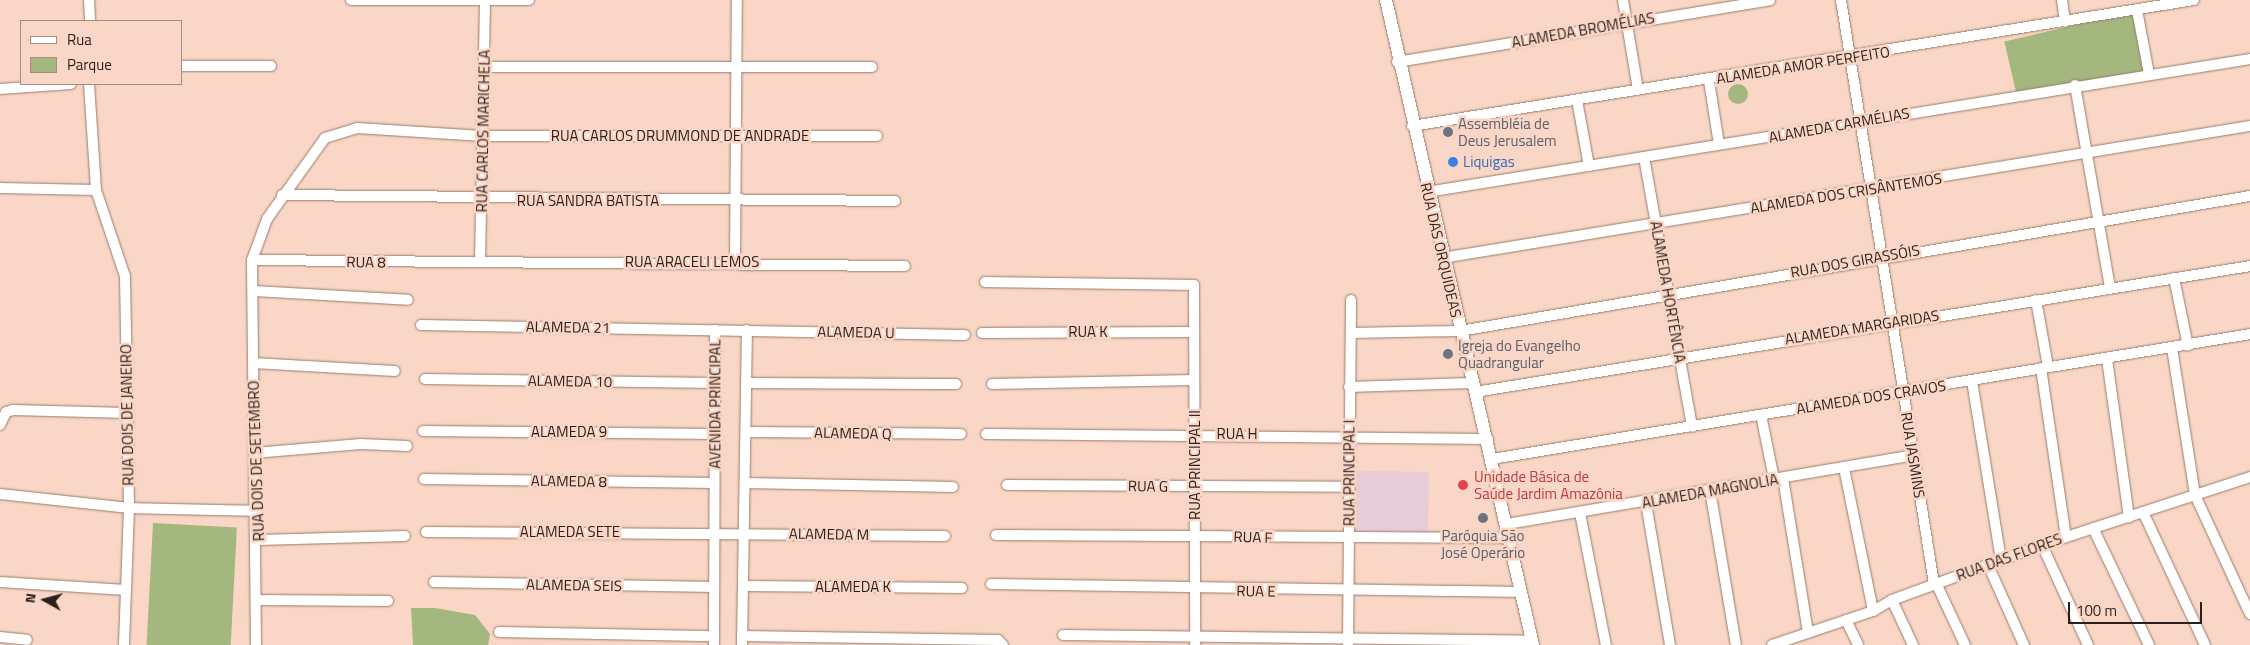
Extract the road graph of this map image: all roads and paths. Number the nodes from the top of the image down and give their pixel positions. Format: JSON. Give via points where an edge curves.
{"nodes":[{"id":1,"x":89,"y":0,"type":"edge"},
{"id":2,"x":351,"y":0,"type":"edge"},
{"id":3,"x":485,"y":0,"type":"edge"},
{"id":4,"x":530,"y":0,"type":"edge"},
{"id":5,"x":737,"y":0,"type":"edge"},
{"id":6,"x":1386,"y":0,"type":"edge"},
{"id":7,"x":1623,"y":0,"type":"edge"},
{"id":8,"x":1770,"y":0,"type":"edge"},
{"id":9,"x":1841,"y":0,"type":"edge"},
{"id":10,"x":2062,"y":0,"type":"edge"},
{"id":11,"x":2194,"y":0,"type":"edge"},
{"id":12,"x":2137,"y":10,"type":"junction"},
{"id":13,"x":90,"y":20,"type":"edge"},
{"id":14,"x":1626,"y":22,"type":"junction"},
{"id":15,"x":2065,"y":22,"type":"junction"},
{"id":16,"x":1852,"y":57,"type":"junction"},
{"id":17,"x":2250,"y":59,"type":"edge"},
{"id":18,"x":1397,"y":62,"type":"junction"},
{"id":19,"x":182,"y":66,"type":"edge"},
{"id":20,"x":271,"y":66,"type":"dead end"},
{"id":21,"x":737,"y":66,"type":"junction"},
{"id":22,"x":485,"y":67,"type":"junction"},
{"id":23,"x":872,"y":67,"type":"dead end"},
{"id":24,"x":2149,"y":74,"type":"junction"},
{"id":25,"x":1709,"y":81,"type":"junction"},
{"id":26,"x":59,"y":85,"type":"edge"},
{"id":27,"x":89,"y":85,"type":"edge"},
{"id":28,"x":2075,"y":85,"type":"junction"},
{"id":29,"x":0,"y":90,"type":"edge"},
{"id":30,"x":1638,"y":90,"type":"junction"},
{"id":31,"x":1577,"y":100,"type":"junction"},
{"id":32,"x":1862,"y":123,"type":"junction"},
{"id":33,"x":1412,"y":126,"type":"junction"},
{"id":34,"x":2250,"y":126,"type":"edge"},
{"id":35,"x":357,"y":128,"type":"joint"},
{"id":36,"x":737,"y":135,"type":"junction"},
{"id":37,"x":483,"y":136,"type":"junction"},
{"id":38,"x":877,"y":136,"type":"dead end"},
{"id":39,"x":1719,"y":144,"type":"junction"},
{"id":40,"x":2088,"y":152,"type":"junction"},
{"id":41,"x":1644,"y":157,"type":"junction"},
{"id":42,"x":1589,"y":166,"type":"junction"},
{"id":43,"x":0,"y":188,"type":"edge"},
{"id":44,"x":1873,"y":188,"type":"junction"},
{"id":45,"x":96,"y":190,"type":"junction"},
{"id":46,"x":1427,"y":192,"type":"junction"},
{"id":47,"x":282,"y":195,"type":"junction"},
{"id":48,"x":2250,"y":196,"type":"edge"},
{"id":49,"x":482,"y":201,"type":"junction"},
{"id":50,"x":736,"y":201,"type":"junction"},
{"id":51,"x":894,"y":201,"type":"dead end"},
{"id":52,"x":2098,"y":220,"type":"junction"},
{"id":53,"x":1656,"y":224,"type":"junction"},
{"id":54,"x":1883,"y":257,"type":"junction"},
{"id":55,"x":1442,"y":258,"type":"junction"},
{"id":56,"x":252,"y":260,"type":"junction"},
{"id":57,"x":480,"y":262,"type":"junction"},
{"id":58,"x":735,"y":262,"type":"junction"},
{"id":59,"x":905,"y":266,"type":"dead end"},
{"id":60,"x":2250,"y":266,"type":"edge"},
{"id":61,"x":2174,"y":278,"type":"junction"},
{"id":62,"x":985,"y":282,"type":"dead end"},
{"id":63,"x":2110,"y":288,"type":"junction"},
{"id":64,"x":254,"y":291,"type":"junction"},
{"id":65,"x":1668,"y":293,"type":"junction"},
{"id":66,"x":408,"y":300,"type":"dead end"},
{"id":67,"x":1351,"y":300,"type":"dead end"},
{"id":68,"x":2036,"y":300,"type":"junction"},
{"id":69,"x":1891,"y":322,"type":"junction"},
{"id":70,"x":421,"y":325,"type":"dead end"},
{"id":71,"x":716,"y":330,"type":"junction"},
{"id":72,"x":747,"y":330,"type":"junction"},
{"id":73,"x":1460,"y":331,"type":"junction"},
{"id":74,"x":1194,"y":332,"type":"junction"},
{"id":75,"x":982,"y":333,"type":"dead end"},
{"id":76,"x":1351,"y":333,"type":"junction"},
{"id":77,"x":965,"y":334,"type":"dead end"},
{"id":78,"x":2250,"y":334,"type":"edge"},
{"id":79,"x":2188,"y":346,"type":"junction"},
{"id":80,"x":2172,"y":348,"type":"junction"},
{"id":81,"x":1680,"y":358,"type":"junction"},
{"id":82,"x":2107,"y":359,"type":"junction"},
{"id":83,"x":253,"y":363,"type":"junction"},
{"id":84,"x":2044,"y":368,"type":"junction"},
{"id":85,"x":395,"y":371,"type":"dead end"},
{"id":86,"x":425,"y":380,"type":"dead end"},
{"id":87,"x":1194,"y":380,"type":"junction"},
{"id":88,"x":1972,"y":381,"type":"junction"},
{"id":89,"x":715,"y":383,"type":"junction"},
{"id":90,"x":746,"y":383,"type":"junction"},
{"id":91,"x":956,"y":384,"type":"dead end"},
{"id":92,"x":992,"y":384,"type":"dead end"},
{"id":93,"x":1349,"y":387,"type":"junction"},
{"id":94,"x":1474,"y":387,"type":"junction"},
{"id":95,"x":1902,"y":391,"type":"junction"},
{"id":96,"x":127,"y":413,"type":"junction"},
{"id":97,"x":1761,"y":416,"type":"junction"},
{"id":98,"x":0,"y":424,"type":"edge"},
{"id":99,"x":1692,"y":427,"type":"junction"},
{"id":100,"x":422,"y":431,"type":"dead end"},
{"id":101,"x":746,"y":432,"type":"junction"},
{"id":102,"x":715,"y":434,"type":"junction"},
{"id":103,"x":960,"y":434,"type":"dead end"},
{"id":104,"x":986,"y":434,"type":"dead end"},
{"id":105,"x":1194,"y":434,"type":"junction"},
{"id":106,"x":1349,"y":434,"type":"junction"},
{"id":107,"x":1488,"y":438,"type":"junction"},
{"id":108,"x":406,"y":446,"type":"dead end"},
{"id":109,"x":254,"y":453,"type":"junction"},
{"id":110,"x":1913,"y":455,"type":"junction"},
{"id":111,"x":1492,"y":459,"type":"junction"},
{"id":112,"x":1844,"y":468,"type":"junction"},
{"id":113,"x":1779,"y":478,"type":"junction"},
{"id":114,"x":424,"y":479,"type":"dead end"},
{"id":115,"x":2249,"y":480,"type":"edge"},
{"id":116,"x":714,"y":483,"type":"junction"},
{"id":117,"x":745,"y":483,"type":"junction"},
{"id":118,"x":1007,"y":484,"type":"dead end"},
{"id":119,"x":1195,"y":486,"type":"junction"},
{"id":120,"x":1349,"y":486,"type":"junction"},
{"id":121,"x":953,"y":487,"type":"dead end"},
{"id":122,"x":1710,"y":490,"type":"junction"},
{"id":123,"x":0,"y":494,"type":"edge"},
{"id":124,"x":2195,"y":495,"type":"junction"},
{"id":125,"x":1646,"y":503,"type":"junction"},
{"id":126,"x":129,"y":508,"type":"junction"},
{"id":127,"x":257,"y":511,"type":"junction"},
{"id":128,"x":2143,"y":512,"type":"junction"},
{"id":129,"x":1580,"y":513,"type":"junction"},
{"id":130,"x":2129,"y":517,"type":"junction"},
{"id":131,"x":1507,"y":524,"type":"junction"},
{"id":132,"x":2093,"y":528,"type":"junction"},
{"id":133,"x":714,"y":531,"type":"junction"},
{"id":134,"x":426,"y":532,"type":"dead end"},
{"id":135,"x":744,"y":532,"type":"junction"},
{"id":136,"x":996,"y":535,"type":"dead end"},
{"id":137,"x":405,"y":536,"type":"dead end"},
{"id":138,"x":945,"y":536,"type":"dead end"},
{"id":139,"x":1195,"y":536,"type":"junction"},
{"id":140,"x":2066,"y":537,"type":"junction"},
{"id":141,"x":1510,"y":538,"type":"junction"},
{"id":142,"x":258,"y":540,"type":"junction"},
{"id":143,"x":1349,"y":540,"type":"junction"},
{"id":144,"x":2042,"y":545,"type":"junction"},
{"id":145,"x":2001,"y":560,"type":"junction"},
{"id":146,"x":1988,"y":565,"type":"junction"},
{"id":147,"x":0,"y":582,"type":"edge"},
{"id":148,"x":434,"y":582,"type":"dead end"},
{"id":149,"x":1935,"y":583,"type":"junction"},
{"id":150,"x":991,"y":584,"type":"dead end"},
{"id":151,"x":743,"y":586,"type":"junction"},
{"id":152,"x":714,"y":587,"type":"junction"},
{"id":153,"x":962,"y":588,"type":"dead end"},
{"id":154,"x":126,"y":590,"type":"junction"},
{"id":155,"x":1195,"y":590,"type":"junction"},
{"id":156,"x":1348,"y":592,"type":"junction"},
{"id":157,"x":1522,"y":592,"type":"junction"},
{"id":158,"x":259,"y":600,"type":"junction"},
{"id":159,"x":1892,"y":600,"type":"junction"},
{"id":160,"x":388,"y":601,"type":"dead end"},
{"id":161,"x":1873,"y":611,"type":"junction"},
{"id":162,"x":2250,"y":614,"type":"edge"},
{"id":163,"x":1846,"y":620,"type":"junction"},
{"id":164,"x":499,"y":632,"type":"dead end"},
{"id":165,"x":1808,"y":633,"type":"junction"},
{"id":166,"x":1063,"y":635,"type":"dead end"},
{"id":167,"x":0,"y":637,"type":"edge"},
{"id":168,"x":27,"y":640,"type":"dead end"},
{"id":169,"x":714,"y":640,"type":"edge"},
{"id":170,"x":742,"y":641,"type":"edge"},
{"id":171,"x":1195,"y":641,"type":"edge"},
{"id":172,"x":1348,"y":643,"type":"edge"},
{"id":173,"x":1533,"y":643,"type":"edge"},
{"id":174,"x":124,"y":645,"type":"edge"},
{"id":175,"x":256,"y":645,"type":"edge"},
{"id":176,"x":1003,"y":645,"type":"edge"},
{"id":177,"x":1606,"y":645,"type":"edge"},
{"id":178,"x":1670,"y":645,"type":"edge"},
{"id":179,"x":1736,"y":645,"type":"edge"},
{"id":180,"x":1772,"y":645,"type":"edge"},
{"id":181,"x":1858,"y":645,"type":"edge"},
{"id":182,"x":1913,"y":645,"type":"edge"},
{"id":183,"x":1965,"y":645,"type":"edge"},
{"id":184,"x":2024,"y":645,"type":"edge"},
{"id":185,"x":2088,"y":645,"type":"edge"},
{"id":186,"x":2149,"y":645,"type":"edge"},
{"id":187,"x":2205,"y":645,"type":"edge"}],
"edges":[{"from":1,"to":13,"type":"street"},
{"from":2,"to":3,"type":"street"},
{"from":3,"to":4,"type":"street"},
{"from":3,"to":22,"type":"street","name":"RUA CARLOS MARICHELA"},
{"from":5,"to":21,"type":"street"},
{"from":6,"to":18,"type":"street","name":"RUA DAS ORQUIDEAS"},
{"from":7,"to":14,"type":"street"},
{"from":8,"to":14,"type":"street","name":"ALAMEDA BROMÉLIAS"},
{"from":9,"to":16,"type":"street","name":"RUA JASMINS"},
{"from":10,"to":15,"type":"street"},
{"from":11,"to":12,"type":"street","name":"ALAMEDA AMOR PERFEITO"},
{"from":12,"to":15,"type":"street","name":"ALAMEDA AMOR PERFEITO"},
{"from":12,"to":24,"type":"street"},
{"from":14,"to":18,"type":"street","name":"ALAMEDA BROMÉLIAS"},
{"from":14,"to":30,"type":"street"},
{"from":15,"to":16,"type":"street","name":"ALAMEDA AMOR PERFEITO"},
{"from":16,"to":25,"type":"street","name":"ALAMEDA AMOR PERFEITO"},
{"from":16,"to":32,"type":"street","name":"RUA JASMINS"},
{"from":17,"to":24,"type":"street","name":"ALAMEDA CARMÉLIAS"},
{"from":18,"to":33,"type":"street","name":"RUA DAS ORQUIDEAS"},
{"from":19,"to":20,"type":"street"},
{"from":21,"to":22,"type":"street"},
{"from":21,"to":23,"type":"street"},
{"from":21,"to":36,"type":"street"},
{"from":22,"to":37,"type":"street","name":"RUA CARLOS MARICHELA"},
{"from":24,"to":28,"type":"street","name":"ALAMEDA CARMÉLIAS"},
{"from":25,"to":30,"type":"street","name":"ALAMEDA AMOR PERFEITO"},
{"from":25,"to":39,"type":"street"},
{"from":26,"to":29,"type":"street"},
{"from":27,"to":45,"type":"street","name":"RUA DOIS DE JANEIRO"},
{"from":28,"to":32,"type":"street","name":"ALAMEDA CARMÉLIAS"},
{"from":28,"to":40,"type":"street"},
{"from":30,"to":31,"type":"street","name":"ALAMEDA AMOR PERFEITO"},
{"from":31,"to":33,"type":"street","name":"ALAMEDA AMOR PERFEITO"},
{"from":31,"to":42,"type":"street"},
{"from":32,"to":39,"type":"street","name":"ALAMEDA CARMÉLIAS"},
{"from":32,"to":44,"type":"street","name":"RUA JASMINS"},
{"from":33,"to":46,"type":"street","name":"RUA DAS ORQUIDEAS"},
{"from":34,"to":40,"type":"street","name":"ALAMEDA DOS CRISÂNTEMOS"},
{"from":35,"to":37,"type":"street","name":"RUA CARLOS DRUMMOND DE ANDRADE"},
{"from":35,"to":47,"type":"street","name":"RUA DOIS DE SETEMBRO","via":[[325,138]]},
{"from":36,"to":37,"type":"street","name":"RUA CARLOS DRUMMOND DE ANDRADE"},
{"from":36,"to":38,"type":"street","name":"RUA CARLOS DRUMMOND DE ANDRADE"},
{"from":36,"to":50,"type":"street"},
{"from":37,"to":49,"type":"street","name":"RUA CARLOS MARICHELA"},
{"from":39,"to":41,"type":"street","name":"ALAMEDA CARMÉLIAS"},
{"from":40,"to":44,"type":"street","name":"ALAMEDA DOS CRISÂNTEMOS"},
{"from":40,"to":52,"type":"street"},
{"from":41,"to":42,"type":"street","name":"ALAMEDA CARMÉLIAS"},
{"from":41,"to":53,"type":"street","name":"ALAMEDA HORTÊNCIA"},
{"from":42,"to":46,"type":"street","name":"ALAMEDA CARMÉLIAS"},
{"from":43,"to":45,"type":"street"},
{"from":44,"to":53,"type":"street","name":"ALAMEDA DOS CRISÂNTEMOS"},
{"from":44,"to":54,"type":"street","name":"RUA JASMINS"},
{"from":45,"to":96,"type":"street","name":"RUA DOIS DE JANEIRO","via":[[124,276]]},
{"from":46,"to":55,"type":"street","name":"RUA DAS ORQUIDEAS"},
{"from":47,"to":49,"type":"street","name":"RUA SANDRA BATISTA"},
{"from":47,"to":56,"type":"street","name":"RUA DOIS DE SETEMBRO","via":[[266,219]]},
{"from":48,"to":52,"type":"street","name":"RUA DOS GIRASSÓIS"},
{"from":49,"to":50,"type":"street","name":"RUA SANDRA BATISTA"},
{"from":49,"to":57,"type":"street","name":"RUA CARLOS MARICHELA"},
{"from":50,"to":51,"type":"street","name":"RUA SANDRA BATISTA"},
{"from":50,"to":58,"type":"street"},
{"from":52,"to":54,"type":"street","name":"RUA DOS GIRASSÓIS"},
{"from":52,"to":63,"type":"street"},
{"from":53,"to":55,"type":"street","name":"ALAMEDA DOS CRISÂNTEMOS"},
{"from":53,"to":65,"type":"street","name":"ALAMEDA HORTÊNCIA"},
{"from":54,"to":65,"type":"street","name":"RUA DOS GIRASSÓIS"},
{"from":54,"to":69,"type":"street","name":"RUA JASMINS"},
{"from":55,"to":73,"type":"street","name":"RUA DAS ORQUIDEAS"},
{"from":56,"to":57,"type":"street","name":"RUA 8"},
{"from":56,"to":64,"type":"street","name":"RUA DOIS DE SETEMBRO"},
{"from":57,"to":58,"type":"street","name":"RUA ARACELI LEMOS"},
{"from":58,"to":59,"type":"street","name":"RUA ARACELI LEMOS"},
{"from":60,"to":61,"type":"street","name":"ALAMEDA MARGARIDAS"},
{"from":61,"to":63,"type":"street","name":"ALAMEDA MARGARIDAS"},
{"from":61,"to":79,"type":"street"},
{"from":62,"to":74,"type":"street","name":"RUA PRINCIPAL II","via":[[1194,285]]},
{"from":63,"to":68,"type":"street","name":"ALAMEDA MARGARIDAS"},
{"from":64,"to":66,"type":"street"},
{"from":64,"to":83,"type":"street","name":"RUA DOIS DE SETEMBRO"},
{"from":65,"to":73,"type":"street","name":"RUA DOS GIRASSÓIS"},
{"from":65,"to":81,"type":"street","name":"ALAMEDA HORTÊNCIA"},
{"from":67,"to":76,"type":"street","name":"RUA PRINCIPAL I"},
{"from":68,"to":69,"type":"street","name":"ALAMEDA MARGARIDAS"},
{"from":68,"to":84,"type":"street"},
{"from":69,"to":81,"type":"street","name":"ALAMEDA MARGARIDAS"},
{"from":69,"to":95,"type":"street","name":"RUA JASMINS"},
{"from":70,"to":71,"type":"street","name":"ALAMEDA 21"},
{"from":71,"to":72,"type":"street","name":"AVENIDA PRINCIPAL"},
{"from":71,"to":89,"type":"street","name":"AVENIDA PRINCIPAL"},
{"from":72,"to":77,"type":"street","name":"ALAMEDA U"},
{"from":72,"to":90,"type":"street","name":"AVENIDA PRINCIPAL"},
{"from":73,"to":76,"type":"street","name":"RUA DOS GIRASSÓIS"},
{"from":73,"to":94,"type":"street","name":"RUA DAS ORQUIDEAS"},
{"from":74,"to":75,"type":"street","name":"RUA K"},
{"from":74,"to":87,"type":"street","name":"RUA PRINCIPAL II"},
{"from":76,"to":93,"type":"street","name":"RUA PRINCIPAL I"},
{"from":78,"to":79,"type":"street","name":"ALAMEDA DOS CRAVOS"},
{"from":79,"to":80,"type":"street","name":"ALAMEDA DOS CRAVOS"},
{"from":80,"to":82,"type":"street","name":"ALAMEDA DOS CRAVOS"},
{"from":80,"to":124,"type":"street"},
{"from":81,"to":94,"type":"street","name":"ALAMEDA MARGARIDAS"},
{"from":81,"to":99,"type":"street","name":"ALAMEDA HORTÊNCIA"},
{"from":82,"to":84,"type":"street","name":"ALAMEDA DOS CRAVOS"},
{"from":82,"to":130,"type":"street"},
{"from":83,"to":85,"type":"street"},
{"from":83,"to":109,"type":"street","name":"RUA DOIS DE SETEMBRO"},
{"from":84,"to":88,"type":"street","name":"ALAMEDA DOS CRAVOS"},
{"from":84,"to":140,"type":"street"},
{"from":86,"to":89,"type":"street","name":"ALAMEDA 10"},
{"from":87,"to":92,"type":"street"},
{"from":87,"to":105,"type":"street","name":"RUA PRINCIPAL II"},
{"from":88,"to":95,"type":"street","name":"ALAMEDA DOS CRAVOS"},
{"from":88,"to":145,"type":"street"},
{"from":89,"to":102,"type":"street","name":"AVENIDA PRINCIPAL"},
{"from":90,"to":91,"type":"street"},
{"from":90,"to":101,"type":"street","name":"AVENIDA PRINCIPAL"},
{"from":93,"to":94,"type":"street","name":"ALAMEDA MARGARIDAS"},
{"from":93,"to":106,"type":"street","name":"RUA PRINCIPAL I"},
{"from":94,"to":107,"type":"street","name":"RUA DAS ORQUIDEAS"},
{"from":95,"to":97,"type":"street","name":"ALAMEDA DOS CRAVOS"},
{"from":95,"to":110,"type":"street","name":"RUA JASMINS"},
{"from":96,"to":98,"type":"street","via":[[6,412]]},
{"from":96,"to":126,"type":"street","name":"RUA DOIS DE JANEIRO"},
{"from":97,"to":99,"type":"street","name":"ALAMEDA DOS CRAVOS"},
{"from":97,"to":113,"type":"street"},
{"from":99,"to":111,"type":"street","name":"ALAMEDA DOS CRAVOS"},
{"from":100,"to":102,"type":"street","name":"ALAMEDA 9"},
{"from":101,"to":103,"type":"street","name":"ALAMEDA Q"},
{"from":101,"to":117,"type":"street","name":"AVENIDA PRINCIPAL"},
{"from":102,"to":116,"type":"street","name":"AVENIDA PRINCIPAL"},
{"from":104,"to":105,"type":"street","name":"RUA H"},
{"from":105,"to":106,"type":"street","name":"RUA H"},
{"from":105,"to":119,"type":"street","name":"RUA PRINCIPAL II"},
{"from":106,"to":107,"type":"street","name":"RUA H"},
{"from":106,"to":120,"type":"street","name":"RUA PRINCIPAL I"},
{"from":107,"to":111,"type":"street","name":"RUA DAS ORQUIDEAS"},
{"from":108,"to":109,"type":"street","via":[[361,444]]},
{"from":109,"to":127,"type":"street","name":"RUA DOIS DE SETEMBRO"},
{"from":110,"to":112,"type":"street","name":"ALAMEDA MAGNOLIA"},
{"from":110,"to":149,"type":"street","name":"RUA JASMINS"},
{"from":111,"to":131,"type":"street","name":"RUA DAS ORQUIDEAS"},
{"from":112,"to":113,"type":"street","name":"ALAMEDA MAGNOLIA"},
{"from":112,"to":161,"type":"street"},
{"from":113,"to":122,"type":"street","name":"ALAMEDA MAGNOLIA"},
{"from":113,"to":165,"type":"street"},
{"from":114,"to":116,"type":"street","name":"ALAMEDA 8"},
{"from":115,"to":124,"type":"street","name":"RUA DAS FLORES"},
{"from":116,"to":133,"type":"street","name":"AVENIDA PRINCIPAL"},
{"from":117,"to":121,"type":"street"},
{"from":117,"to":135,"type":"street","name":"AVENIDA PRINCIPAL"},
{"from":118,"to":119,"type":"street","name":"RUA G"},
{"from":119,"to":120,"type":"street","name":"RUA G"},
{"from":119,"to":139,"type":"street","name":"RUA PRINCIPAL II"},
{"from":120,"to":143,"type":"street","name":"RUA PRINCIPAL I"},
{"from":122,"to":125,"type":"street","name":"ALAMEDA MAGNOLIA"},
{"from":122,"to":179,"type":"street"},
{"from":123,"to":126,"type":"street"},
{"from":124,"to":128,"type":"street","name":"RUA DAS FLORES"},
{"from":124,"to":162,"type":"street"},
{"from":125,"to":129,"type":"street","name":"ALAMEDA MAGNOLIA"},
{"from":125,"to":178,"type":"street"},
{"from":126,"to":127,"type":"street"},
{"from":126,"to":154,"type":"street","name":"RUA DOIS DE JANEIRO"},
{"from":127,"to":142,"type":"street","name":"RUA DOIS DE SETEMBRO"},
{"from":128,"to":130,"type":"street","name":"RUA DAS FLORES"},
{"from":128,"to":187,"type":"street"},
{"from":129,"to":131,"type":"street","name":"ALAMEDA MAGNOLIA"},
{"from":129,"to":177,"type":"street"},
{"from":130,"to":132,"type":"street","name":"RUA DAS FLORES"},
{"from":131,"to":141,"type":"street","name":"RUA DAS ORQUIDEAS"},
{"from":132,"to":140,"type":"street","name":"RUA DAS FLORES"},
{"from":132,"to":186,"type":"street"},
{"from":133,"to":134,"type":"street","name":"ALAMEDA SETE"},
{"from":133,"to":135,"type":"street","name":"ALAMEDA M"},
{"from":133,"to":152,"type":"street","name":"AVENIDA PRINCIPAL"},
{"from":135,"to":138,"type":"street","name":"ALAMEDA M"},
{"from":135,"to":151,"type":"street","name":"AVENIDA PRINCIPAL"},
{"from":136,"to":139,"type":"street","name":"RUA F"},
{"from":137,"to":142,"type":"street"},
{"from":139,"to":143,"type":"street","name":"RUA F"},
{"from":139,"to":155,"type":"street","name":"RUA PRINCIPAL II"},
{"from":140,"to":144,"type":"street","name":"RUA DAS FLORES"},
{"from":141,"to":143,"type":"street","name":"RUA F"},
{"from":141,"to":157,"type":"street","name":"RUA DAS ORQUIDEAS"},
{"from":142,"to":158,"type":"street","name":"RUA DOIS DE SETEMBRO"},
{"from":143,"to":156,"type":"street","name":"RUA PRINCIPAL I"},
{"from":144,"to":145,"type":"street","name":"RUA DAS FLORES"},
{"from":144,"to":185,"type":"street"},
{"from":145,"to":146,"type":"street","name":"RUA DAS FLORES"},
{"from":146,"to":149,"type":"street","name":"RUA DAS FLORES"},
{"from":146,"to":184,"type":"street"},
{"from":147,"to":154,"type":"street"},
{"from":148,"to":152,"type":"street","name":"ALAMEDA SEIS"},
{"from":149,"to":159,"type":"street","name":"RUA DAS FLORES"},
{"from":149,"to":183,"type":"street","name":"RUA JASMINS"},
{"from":150,"to":155,"type":"street","name":"RUA E"},
{"from":151,"to":153,"type":"street","name":"ALAMEDA K"},
{"from":151,"to":170,"type":"street","name":"AVENIDA PRINCIPAL"},
{"from":152,"to":169,"type":"street","name":"AVENIDA PRINCIPAL"},
{"from":154,"to":174,"type":"street","name":"RUA DOIS DE JANEIRO"},
{"from":155,"to":156,"type":"street","name":"RUA E"},
{"from":155,"to":171,"type":"street","name":"RUA PRINCIPAL II"},
{"from":156,"to":157,"type":"street","name":"RUA E"},
{"from":156,"to":172,"type":"street","name":"RUA PRINCIPAL I"},
{"from":157,"to":173,"type":"street","name":"RUA DAS ORQUIDEAS"},
{"from":158,"to":160,"type":"street"},
{"from":158,"to":175,"type":"street","name":"RUA DOIS DE SETEMBRO"},
{"from":159,"to":161,"type":"street","name":"RUA DAS FLORES"},
{"from":159,"to":182,"type":"street"},
{"from":161,"to":163,"type":"street","name":"RUA DAS FLORES"},
{"from":163,"to":165,"type":"street","name":"RUA DAS FLORES"},
{"from":163,"to":181,"type":"street"},
{"from":164,"to":169,"type":"street"},
{"from":165,"to":180,"type":"street","name":"RUA DAS FLORES"},
{"from":166,"to":171,"type":"street"},
{"from":167,"to":168,"type":"street"},
{"from":170,"to":176,"type":"street","via":[[998,640]]},
{"from":171,"to":172,"type":"street"},
{"from":172,"to":173,"type":"street"}]}
